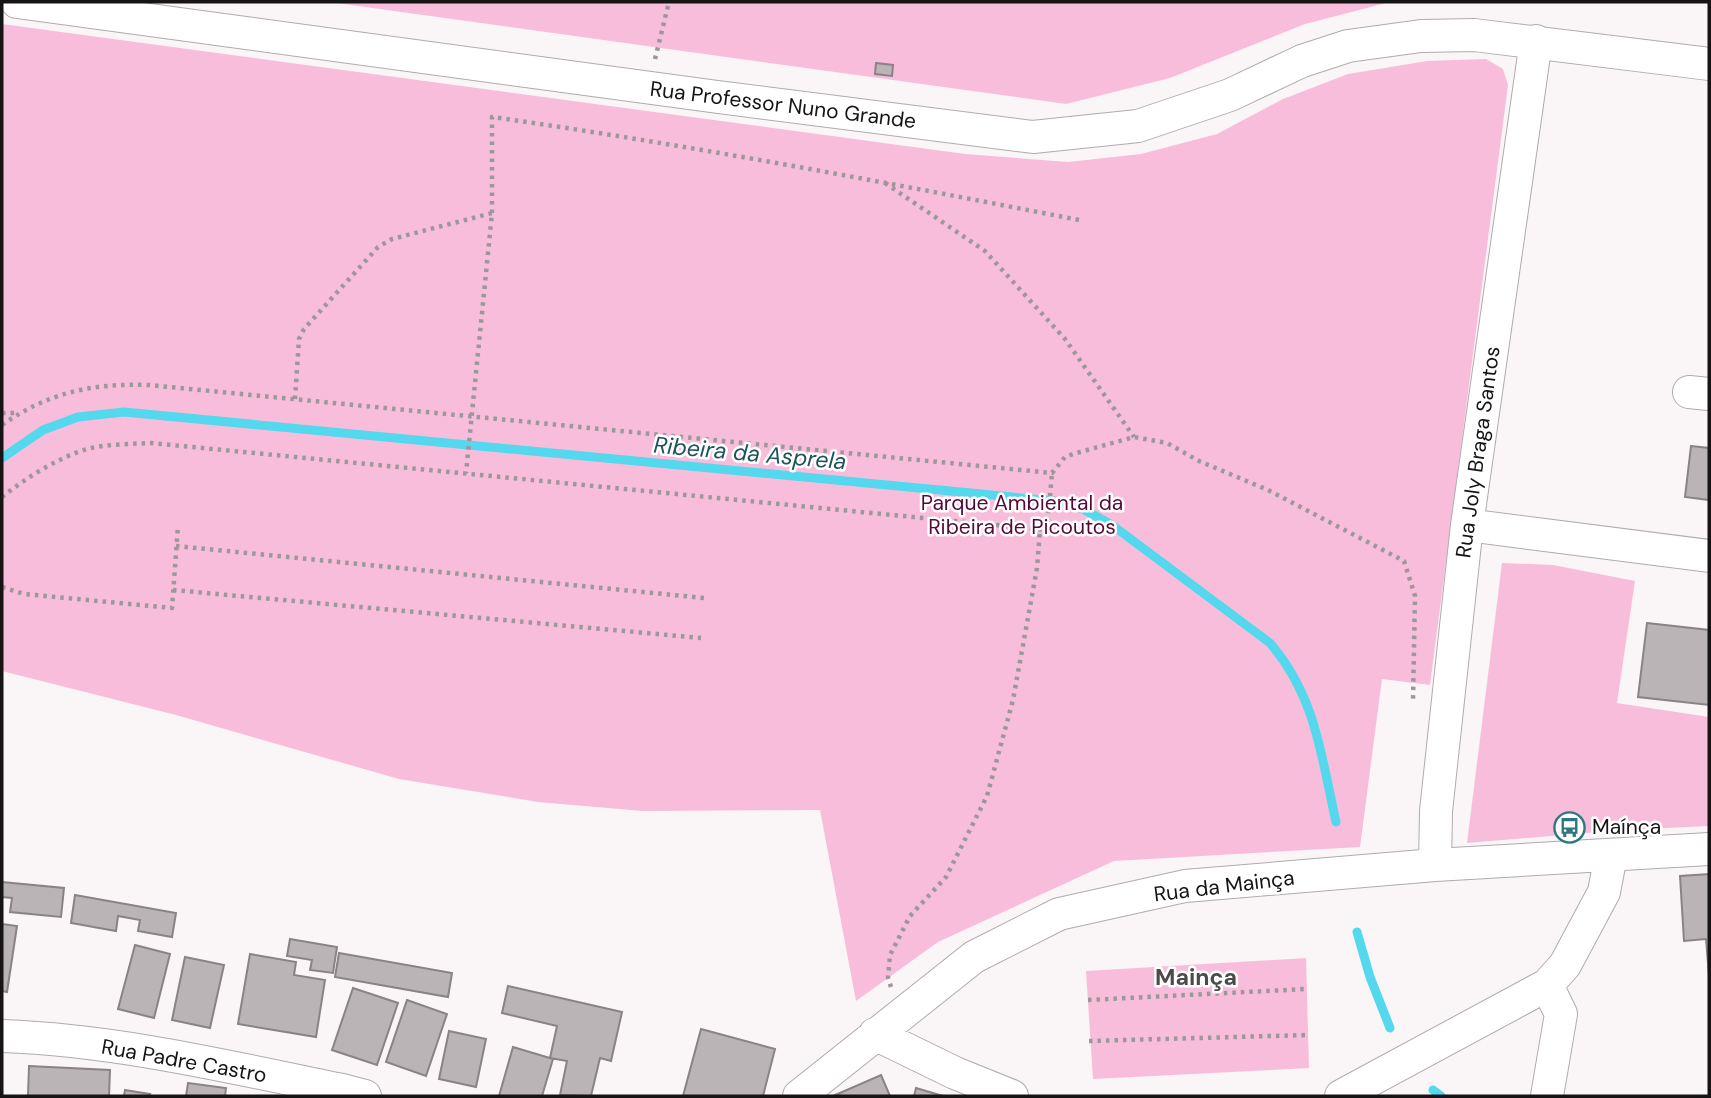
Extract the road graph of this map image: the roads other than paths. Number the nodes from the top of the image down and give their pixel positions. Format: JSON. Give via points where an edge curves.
{"nodes":[{"id":1,"x":17,"y":2,"type":"edge"},
{"id":2,"x":1536,"y":41,"type":"junction"},
{"id":3,"x":1709,"y":64,"type":"edge"},
{"id":4,"x":1467,"y":525,"type":"junction"},
{"id":5,"x":1709,"y":556,"type":"edge"},
{"id":6,"x":1709,"y":849,"type":"edge"},
{"id":7,"x":1611,"y":855,"type":"junction"},
{"id":8,"x":1435,"y":865,"type":"junction"},
{"id":9,"x":1547,"y":985,"type":"junction"},
{"id":10,"x":875,"y":1034,"type":"junction"},
{"id":11,"x":2,"y":1037,"type":"edge"},
{"id":12,"x":365,"y":1096,"type":"edge"},
{"id":13,"x":799,"y":1096,"type":"edge"},
{"id":14,"x":1012,"y":1096,"type":"edge"},
{"id":15,"x":1341,"y":1096,"type":"edge"},
{"id":16,"x":1547,"y":1096,"type":"edge"}],
"edges":[{"from":1,"to":2,"type":"street","name":"Rua Professor Nuno Grande","via":[[1033,137],[1138,126],[1230,95],[1302,61],[1348,46],[1421,36]]},
{"from":2,"to":3,"type":"street","name":"Rua Professor Nuno Grande"},
{"from":2,"to":4,"type":"street","name":"Rua Joly Braga Santos"},
{"from":4,"to":5,"type":"street"},
{"from":4,"to":8,"type":"street","name":"Rua Joly Braga Santos","via":[[1436,811]]},
{"from":6,"to":7,"type":"street","name":"Rua da Mainça"},
{"from":7,"to":8,"type":"street","name":"Rua da Mainça"},
{"from":7,"to":9,"type":"street","via":[[1604,892],[1565,965]]},
{"from":8,"to":10,"type":"street","name":"Rua da Mainça","via":[[1185,886],[1059,914],[974,957]]},
{"from":9,"to":15,"type":"street"},
{"from":9,"to":16,"type":"street","via":[[1561,1014]]},
{"from":10,"to":13,"type":"street","name":"Rua da Mainça"},
{"from":10,"to":14,"type":"street"},
{"from":11,"to":12,"type":"street","name":"Rua Padre Castro","via":[[171,1056]]}]}
